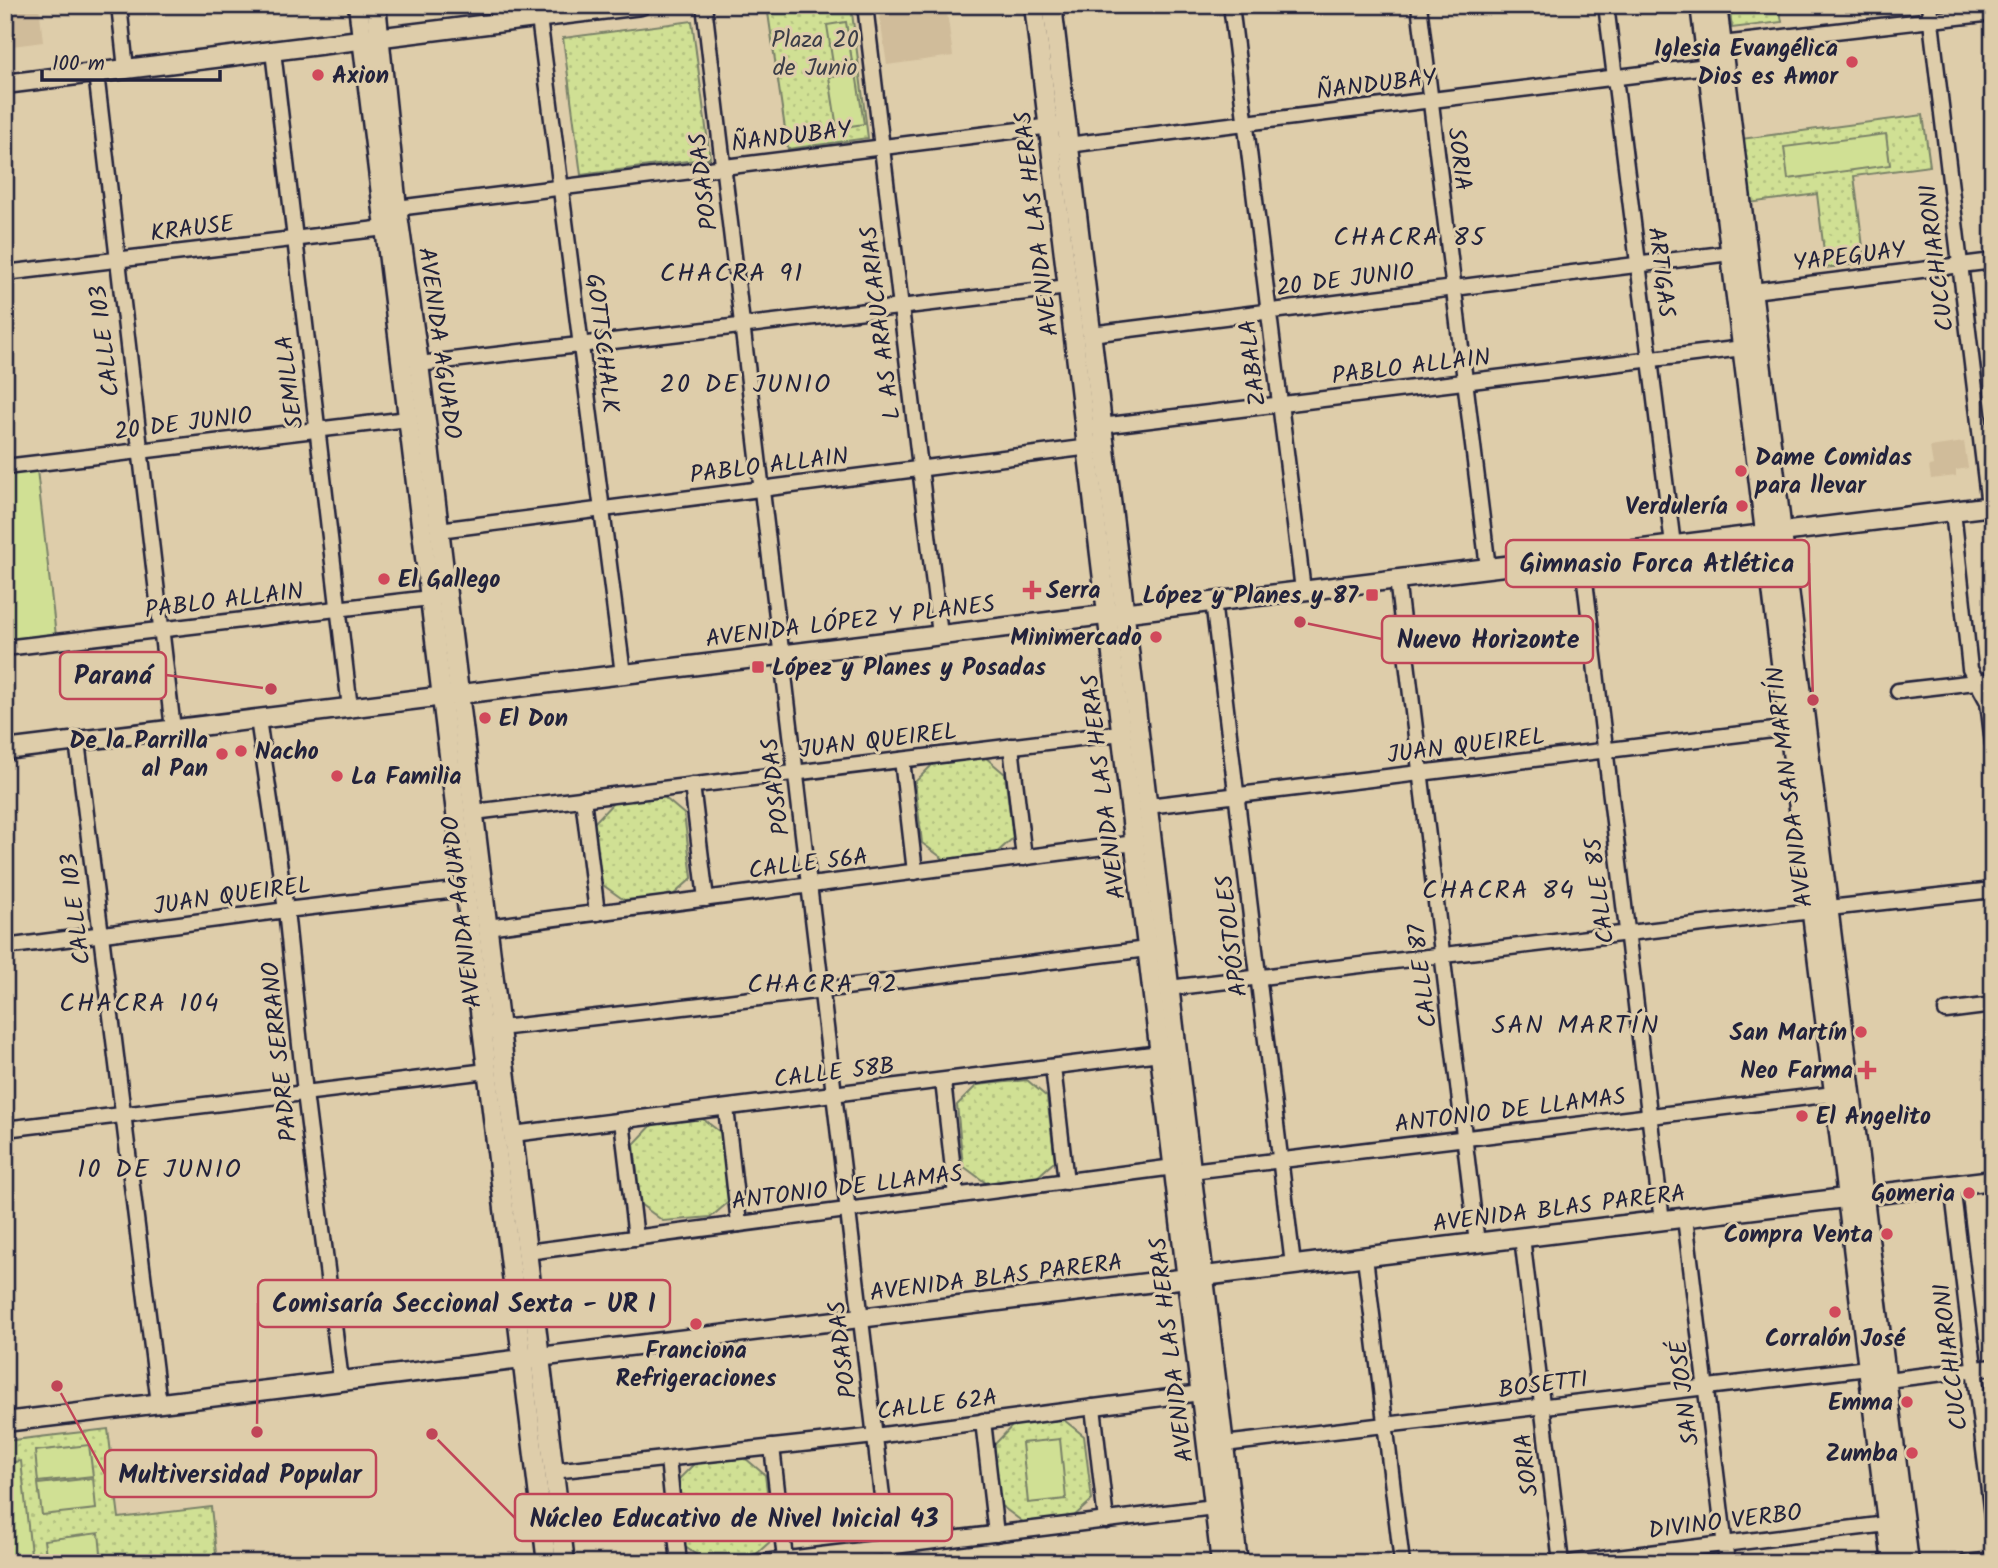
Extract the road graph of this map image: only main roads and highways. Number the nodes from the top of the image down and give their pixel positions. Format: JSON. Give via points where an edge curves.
{"nodes":[{"id":1,"x":358,"y":5,"type":"edge"},
{"id":2,"x":376,"y":5,"type":"edge"},
{"id":3,"x":641,"y":5,"type":"edge"},
{"id":4,"x":1034,"y":5,"type":"edge"},
{"id":5,"x":1052,"y":5,"type":"edge"},
{"id":6,"x":1700,"y":5,"type":"edge"},
{"id":7,"x":1717,"y":5,"type":"edge"},
{"id":8,"x":371,"y":39,"type":"junction"},
{"id":9,"x":5,"y":84,"type":"edge"},
{"id":10,"x":1057,"y":125,"type":"junction"},
{"id":11,"x":1059,"y":146,"type":"junction"},
{"id":12,"x":1094,"y":427,"type":"junction"},
{"id":13,"x":1991,"y":506,"type":"edge"},
{"id":14,"x":1774,"y":533,"type":"junction"},
{"id":15,"x":438,"y":597,"type":"junction"},
{"id":16,"x":1116,"y":613,"type":"junction"},
{"id":17,"x":451,"y":695,"type":"junction"},
{"id":18,"x":5,"y":750,"type":"edge"},
{"id":19,"x":1820,"y":909,"type":"junction"},
{"id":20,"x":1156,"y":948,"type":"junction"},
{"id":21,"x":491,"y":1029,"type":"junction"},
{"id":22,"x":1182,"y":1169,"type":"junction"},
{"id":23,"x":1993,"y":1180,"type":"edge"},
{"id":24,"x":1855,"y":1197,"type":"junction"},
{"id":25,"x":1195,"y":1277,"type":"junction"},
{"id":26,"x":531,"y":1358,"type":"junction"},
{"id":27,"x":5,"y":1422,"type":"edge"},
{"id":28,"x":547,"y":1563,"type":"edge"},
{"id":29,"x":565,"y":1563,"type":"edge"},
{"id":30,"x":1221,"y":1563,"type":"edge"},
{"id":31,"x":1238,"y":1563,"type":"edge"},
{"id":32,"x":1892,"y":1563,"type":"edge"},
{"id":33,"x":1909,"y":1563,"type":"edge"}],
"edges":[{"from":1,"to":8,"type":"main road","name":"AVENIDA AGUADO"},
{"from":2,"to":8,"type":"main road","name":"AVENIDA AGUADO"},
{"from":3,"to":8,"type":"main road"},
{"from":4,"to":10,"type":"main road","name":"AVENIDA LAS HERAS"},
{"from":5,"to":10,"type":"main road","name":"AVENIDA LAS HERAS"},
{"from":6,"to":14,"type":"main road","name":"AVENIDA SAN MARTÍN","via":[[1742,348]]},
{"from":7,"to":14,"type":"main road","name":"AVENIDA SAN MARTÍN","via":[[1753,291]]},
{"from":8,"to":9,"type":"main road"},
{"from":8,"to":15,"type":"main road","name":"AVENIDA AGUADO","via":[[385,228],[408,419]]},
{"from":8,"to":15,"type":"main road","name":"AVENIDA AGUADO","via":[[439,530]]},
{"from":10,"to":11,"type":"main road","name":"AVENIDA LAS HERAS"},
{"from":11,"to":12,"type":"main road","name":"AVENIDA LAS HERAS","via":[[1068,287]]},
{"from":11,"to":12,"type":"main road","name":"AVENIDA LAS HERAS","via":[[1091,334]]},
{"from":12,"to":16,"type":"main road","name":"AVENIDA LAS HERAS"},
{"from":13,"to":14,"type":"main road","name":"AVENIDA LÓPEZ Y PLANES"},
{"from":14,"to":16,"type":"main road","name":"AVENIDA LÓPEZ Y PLANES"},
{"from":14,"to":19,"type":"main road","name":"AVENIDA SAN MARTÍN"},
{"from":14,"to":19,"type":"main road","name":"AVENIDA SAN MARTÍN","via":[[1790,728]]},
{"from":15,"to":17,"type":"main road","name":"AVENIDA AGUADO"},
{"from":16,"to":17,"type":"main road","name":"AVENIDA LÓPEZ Y PLANES"},
{"from":16,"to":20,"type":"main road","name":"AVENIDA LAS HERAS","via":[[1148,806]]},
{"from":16,"to":20,"type":"main road","name":"AVENIDA LAS HERAS","via":[[1121,733],[1135,843]]},
{"from":17,"to":18,"type":"main road","name":"AVENIDA LÓPEZ Y PLANES"},
{"from":17,"to":21,"type":"main road","name":"AVENIDA AGUADO","via":[[465,889]]},
{"from":17,"to":21,"type":"main road","name":"AVENIDA AGUADO","via":[[474,812],[487,927]]},
{"from":19,"to":24,"type":"main road","name":"AVENIDA SAN MARTÍN"},
{"from":19,"to":24,"type":"main road","name":"AVENIDA SAN MARTÍN","via":[[1834,1094]]},
{"from":20,"to":22,"type":"main road","name":"AVENIDA LAS HERAS","via":[[1160,1054]]},
{"from":20,"to":22,"type":"main road","name":"AVENIDA LAS HERAS","via":[[1169,988]]},
{"from":21,"to":26,"type":"main road","name":"AVENIDA AGUADO","via":[[513,1134],[527,1252]]},
{"from":21,"to":26,"type":"main road","name":"AVENIDA AGUADO","via":[[487,1071]]},
{"from":22,"to":25,"type":"main road","name":"AVENIDA LAS HERAS"},
{"from":23,"to":24,"type":"main road","name":"AVENIDA BLAS PARERA"},
{"from":24,"to":25,"type":"main road","name":"AVENIDA BLAS PARERA"},
{"from":24,"to":32,"type":"main road","name":"AVENIDA SAN MARTÍN","via":[[1868,1368]]},
{"from":24,"to":33,"type":"main road","name":"AVENIDA SAN MARTÍN","via":[[1887,1380]]},
{"from":25,"to":26,"type":"main road","name":"AVENIDA BLAS PARERA"},
{"from":25,"to":30,"type":"main road","name":"AVENIDA LAS HERAS","via":[[1200,1392]]},
{"from":25,"to":31,"type":"main road","name":"AVENIDA LAS HERAS","via":[[1224,1444]]},
{"from":26,"to":27,"type":"main road","name":"AVENIDA BLAS PARERA"},
{"from":26,"to":28,"type":"main road","name":"AVENIDA AGUADO"},
{"from":26,"to":29,"type":"main road","name":"AVENIDA AGUADO"}]}
